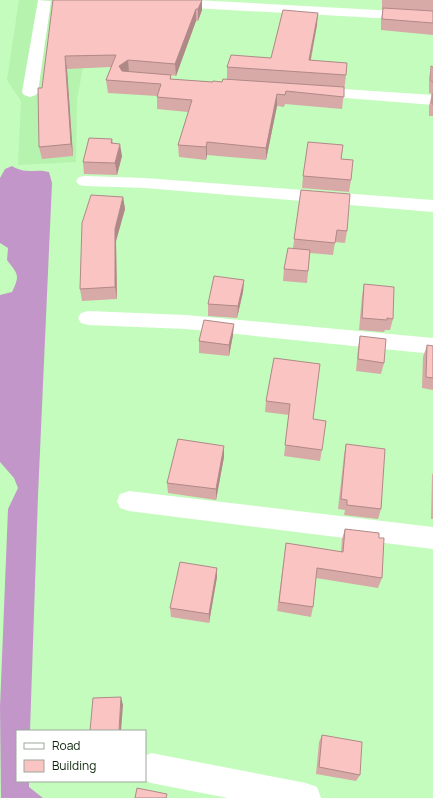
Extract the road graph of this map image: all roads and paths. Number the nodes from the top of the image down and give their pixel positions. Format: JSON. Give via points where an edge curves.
{"nodes":[{"id":1,"x":44,"y":0,"type":"edge"},
{"id":2,"x":59,"y":0,"type":"edge"},
{"id":3,"x":120,"y":0,"type":"edge"},
{"id":4,"x":433,"y":17,"type":"edge"},
{"id":5,"x":300,"y":91,"type":"edge"},
{"id":6,"x":30,"y":92,"type":"dead end"},
{"id":7,"x":433,"y":100,"type":"edge"},
{"id":8,"x":85,"y":181,"type":"dead end"},
{"id":9,"x":433,"y":206,"type":"edge"},
{"id":10,"x":88,"y":318,"type":"dead end"},
{"id":11,"x":433,"y":346,"type":"edge"},
{"id":12,"x":129,"y":501,"type":"dead end"},
{"id":13,"x":433,"y":538,"type":"edge"},
{"id":14,"x":150,"y":768,"type":"dead end"},
{"id":15,"x":306,"y":798,"type":"edge"}],
"edges":[{"from":1,"to":2,"type":"lane"},
{"from":1,"to":6,"type":"lane"},
{"from":3,"to":4,"type":"lane"},
{"from":5,"to":7,"type":"lane"},
{"from":8,"to":9,"type":"lane","via":[[145,183]]},
{"from":10,"to":11,"type":"lane","via":[[186,322]]},
{"from":12,"to":13,"type":"lane"},
{"from":14,"to":15,"type":"lane"}]}
